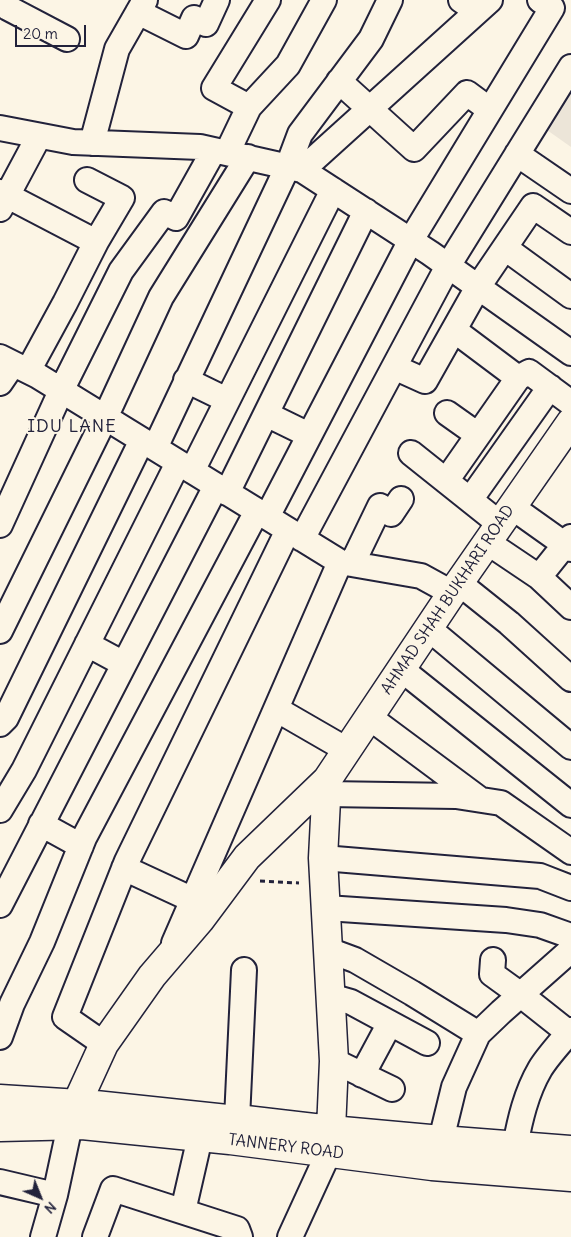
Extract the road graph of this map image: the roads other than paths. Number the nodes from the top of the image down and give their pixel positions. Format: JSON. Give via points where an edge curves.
{"nodes":[{"id":1,"x":217,"y":0,"type":"edge"},
{"id":2,"x":268,"y":0,"type":"edge"},
{"id":3,"x":540,"y":0,"type":"edge"},
{"id":4,"x":383,"y":2,"type":"edge"},
{"id":5,"x":315,"y":3,"type":"edge"},
{"id":6,"x":476,"y":4,"type":"edge"},
{"id":7,"x":142,"y":6,"type":"edge"},
{"id":8,"x":7,"y":10,"type":"edge"},
{"id":9,"x":67,"y":38,"type":"dead end"},
{"id":10,"x":571,"y":67,"type":"edge"},
{"id":11,"x":340,"y":81,"type":"junction"},
{"id":12,"x":249,"y":107,"type":"junction"},
{"id":13,"x":370,"y":109,"type":"junction"},
{"id":14,"x":490,"y":110,"type":"junction"},
{"id":15,"x":0,"y":128,"type":"edge"},
{"id":16,"x":39,"y":136,"type":"junction"},
{"id":17,"x":92,"y":143,"type":"junction"},
{"id":18,"x":230,"y":153,"type":"junction"},
{"id":19,"x":517,"y":154,"type":"junction"},
{"id":20,"x":295,"y":168,"type":"junction"},
{"id":21,"x":87,"y":180,"type":"dead end"},
{"id":22,"x":333,"y":190,"type":"junction"},
{"id":23,"x":571,"y":191,"type":"edge"},
{"id":24,"x":2,"y":199,"type":"edge"},
{"id":25,"x":366,"y":211,"type":"junction"},
{"id":26,"x":571,"y":232,"type":"edge"},
{"id":27,"x":411,"y":240,"type":"junction"},
{"id":28,"x":96,"y":242,"type":"junction"},
{"id":29,"x":505,"y":248,"type":"junction"},
{"id":30,"x":448,"y":266,"type":"junction"},
{"id":31,"x":478,"y":287,"type":"junction"},
{"id":32,"x":571,"y":296,"type":"edge"},
{"id":33,"x":454,"y":330,"type":"junction"},
{"id":34,"x":571,"y":354,"type":"edge"},
{"id":35,"x":14,"y":364,"type":"edge"},
{"id":36,"x":394,"y":367,"type":"junction"},
{"id":37,"x":518,"y":378,"type":"junction"},
{"id":38,"x":186,"y":380,"type":"junction"},
{"id":39,"x":0,"y":384,"type":"edge"},
{"id":40,"x":550,"y":388,"type":"junction"},
{"id":41,"x":61,"y":391,"type":"junction"},
{"id":42,"x":227,"y":400,"type":"junction"},
{"id":43,"x":571,"y":404,"type":"edge"},
{"id":44,"x":447,"y":413,"type":"dead end"},
{"id":45,"x":266,"y":414,"type":"junction"},
{"id":46,"x":105,"y":418,"type":"junction"},
{"id":47,"x":571,"y":422,"type":"edge"},
{"id":48,"x":309,"y":435,"type":"junction"},
{"id":49,"x":478,"y":435,"type":"junction"},
{"id":50,"x":148,"y":444,"type":"junction"},
{"id":51,"x":411,"y":453,"type":"dead end"},
{"id":52,"x":185,"y":467,"type":"junction"},
{"id":53,"x":446,"y":480,"type":"junction"},
{"id":54,"x":222,"y":490,"type":"junction"},
{"id":55,"x":401,"y":499,"type":"dead end"},
{"id":56,"x":470,"y":500,"type":"junction"},
{"id":57,"x":262,"y":514,"type":"junction"},
{"id":58,"x":500,"y":524,"type":"junction"},
{"id":59,"x":0,"y":525,"type":"edge"},
{"id":60,"x":294,"y":534,"type":"junction"},
{"id":61,"x":569,"y":544,"type":"edge"},
{"id":62,"x":346,"y":563,"type":"junction"},
{"id":63,"x":539,"y":577,"type":"junction"},
{"id":64,"x":455,"y":588,"type":"junction"},
{"id":65,"x":571,"y":607,"type":"edge"},
{"id":66,"x":428,"y":628,"type":"junction"},
{"id":67,"x":0,"y":632,"type":"edge"},
{"id":68,"x":87,"y":644,"type":"junction"},
{"id":69,"x":124,"y":664,"type":"junction"},
{"id":70,"x":401,"y":669,"type":"junction"},
{"id":71,"x":571,"y":679,"type":"edge"},
{"id":72,"x":276,"y":709,"type":"junction"},
{"id":73,"x":369,"y":717,"type":"junction"},
{"id":74,"x":0,"y":724,"type":"edge"},
{"id":75,"x":571,"y":747,"type":"edge"},
{"id":76,"x":347,"y":750,"type":"junction"},
{"id":77,"x":6,"y":785,"type":"edge"},
{"id":78,"x":327,"y":787,"type":"junction"},
{"id":79,"x":482,"y":800,"type":"junction"},
{"id":80,"x":571,"y":805,"type":"edge"},
{"id":81,"x":0,"y":810,"type":"edge"},
{"id":82,"x":41,"y":824,"type":"junction"},
{"id":83,"x":568,"y":844,"type":"edge"},
{"id":84,"x":81,"y":846,"type":"junction"},
{"id":85,"x":124,"y":868,"type":"junction"},
{"id":86,"x":325,"y":883,"type":"junction"},
{"id":87,"x":571,"y":888,"type":"edge"},
{"id":88,"x":193,"y":900,"type":"junction"},
{"id":89,"x":0,"y":905,"type":"edge"},
{"id":90,"x":571,"y":936,"type":"edge"},
{"id":91,"x":328,"y":950,"type":"junction"},
{"id":92,"x":571,"y":950,"type":"edge"},
{"id":93,"x":169,"y":955,"type":"junction"},
{"id":94,"x":493,"y":960,"type":"dead end"},
{"id":95,"x":244,"y":970,"type":"dead end"},
{"id":96,"x":521,"y":995,"type":"junction"},
{"id":97,"x":330,"y":996,"type":"junction"},
{"id":98,"x":390,"y":1023,"type":"junction"},
{"id":99,"x":472,"y":1030,"type":"dead end"},
{"id":100,"x":570,"y":1031,"type":"edge"},
{"id":101,"x":0,"y":1036,"type":"edge"},
{"id":102,"x":427,"y":1043,"type":"dead end"},
{"id":103,"x":104,"y":1044,"type":"junction"},
{"id":104,"x":334,"y":1061,"type":"junction"},
{"id":105,"x":362,"y":1075,"type":"junction"},
{"id":106,"x":392,"y":1089,"type":"dead end"},
{"id":107,"x":0,"y":1099,"type":"edge"},
{"id":108,"x":73,"y":1114,"type":"junction"},
{"id":109,"x":237,"y":1119,"type":"junction"},
{"id":110,"x":0,"y":1127,"type":"edge"},
{"id":111,"x":200,"y":1137,"type":"junction"},
{"id":112,"x":441,"y":1140,"type":"junction"},
{"id":113,"x":330,"y":1141,"type":"junction"},
{"id":114,"x":515,"y":1146,"type":"junction"},
{"id":115,"x":571,"y":1149,"type":"edge"},
{"id":116,"x":571,"y":1178,"type":"edge"},
{"id":117,"x":0,"y":1182,"type":"edge"},
{"id":118,"x":55,"y":1194,"type":"junction"},
{"id":119,"x":183,"y":1211,"type":"junction"},
{"id":120,"x":43,"y":1237,"type":"edge"},
{"id":121,"x":95,"y":1237,"type":"edge"},
{"id":122,"x":240,"y":1237,"type":"edge"},
{"id":123,"x":290,"y":1237,"type":"edge"}],
"edges":[{"from":1,"to":7,"type":"street","via":[[206,24],[194,18],[186,36]]},
{"from":2,"to":12,"type":"street","via":[[214,88]]},
{"from":3,"to":14,"type":"street","via":[[552,8]]},
{"from":4,"to":11,"type":"street","via":[[370,39]]},
{"from":5,"to":12,"type":"street","via":[[288,65]]},
{"from":6,"to":13,"type":"street"},
{"from":7,"to":17,"type":"street","via":[[117,49]]},
{"from":8,"to":9,"type":"street"},
{"from":10,"to":19,"type":"street"},
{"from":11,"to":13,"type":"street"},
{"from":11,"to":20,"type":"street","via":[[300,134]]},
{"from":12,"to":18,"type":"street"},
{"from":13,"to":14,"type":"street","via":[[414,149],[466,94]]},
{"from":13,"to":20,"type":"street"},
{"from":14,"to":27,"type":"street"},
{"from":15,"to":16,"type":"street"},
{"from":16,"to":17,"type":"street"},
{"from":16,"to":24,"type":"street"},
{"from":17,"to":18,"type":"street","via":[[200,147]]},
{"from":18,"to":20,"type":"street"},
{"from":18,"to":41,"type":"street","via":[[176,218],[164,212],[121,271]]},
{"from":18,"to":46,"type":"street"},
{"from":19,"to":23,"type":"street"},
{"from":19,"to":30,"type":"street"},
{"from":20,"to":22,"type":"street"},
{"from":20,"to":38,"type":"street"},
{"from":21,"to":28,"type":"street","via":[[122,198]]},
{"from":22,"to":25,"type":"street"},
{"from":22,"to":42,"type":"street"},
{"from":24,"to":28,"type":"street"},
{"from":25,"to":27,"type":"street"},
{"from":25,"to":45,"type":"street"},
{"from":26,"to":29,"type":"street","via":[[533,206]]},
{"from":27,"to":30,"type":"street"},
{"from":27,"to":48,"type":"street"},
{"from":28,"to":35,"type":"street"},
{"from":29,"to":31,"type":"street"},
{"from":29,"to":32,"type":"street"},
{"from":30,"to":31,"type":"street"},
{"from":30,"to":36,"type":"street"},
{"from":31,"to":33,"type":"street"},
{"from":31,"to":34,"type":"street"},
{"from":33,"to":36,"type":"street","via":[[425,381]]},
{"from":33,"to":37,"type":"street"},
{"from":35,"to":39,"type":"street"},
{"from":35,"to":41,"type":"street"},
{"from":36,"to":60,"type":"street"},
{"from":37,"to":40,"type":"street","via":[[529,372]]},
{"from":37,"to":49,"type":"street"},
{"from":38,"to":42,"type":"street"},
{"from":38,"to":50,"type":"street"},
{"from":40,"to":43,"type":"street"},
{"from":40,"to":56,"type":"street"},
{"from":41,"to":46,"type":"street"},
{"from":41,"to":59,"type":"street"},
{"from":42,"to":52,"type":"street"},
{"from":44,"to":49,"type":"street"},
{"from":45,"to":48,"type":"street"},
{"from":45,"to":54,"type":"street"},
{"from":46,"to":50,"type":"street"},
{"from":46,"to":67,"type":"street"},
{"from":47,"to":58,"type":"main road","name":"AHMAD SHAH BUKHARI ROAD"},
{"from":48,"to":57,"type":"street"},
{"from":49,"to":53,"type":"street"},
{"from":50,"to":52,"type":"street"},
{"from":50,"to":74,"type":"street","via":[[6,718]]},
{"from":51,"to":53,"type":"street"},
{"from":52,"to":54,"type":"street"},
{"from":52,"to":68,"type":"street"},
{"from":53,"to":56,"type":"street"},
{"from":54,"to":57,"type":"street"},
{"from":54,"to":69,"type":"street"},
{"from":55,"to":62,"type":"street","via":[[391,514],[380,506]]},
{"from":56,"to":58,"type":"street"},
{"from":57,"to":60,"type":"street"},
{"from":57,"to":84,"type":"street"},
{"from":58,"to":61,"type":"street"},
{"from":58,"to":63,"type":"street"},
{"from":58,"to":64,"type":"main road","name":"AHMAD SHAH BUKHARI ROAD"},
{"from":60,"to":62,"type":"street"},
{"from":60,"to":85,"type":"street"},
{"from":61,"to":63,"type":"street"},
{"from":62,"to":64,"type":"street","via":[[421,576]]},
{"from":62,"to":72,"type":"street"},
{"from":63,"to":65,"type":"street"},
{"from":64,"to":66,"type":"main road","name":"AHMAD SHAH BUKHARI ROAD"},
{"from":64,"to":71,"type":"street","via":[[509,623]]},
{"from":66,"to":70,"type":"main road","name":"AHMAD SHAH BUKHARI ROAD"},
{"from":66,"to":75,"type":"street"},
{"from":68,"to":69,"type":"street"},
{"from":68,"to":77,"type":"street","via":[[24,770]]},
{"from":69,"to":82,"type":"street"},
{"from":70,"to":73,"type":"main road","name":"AHMAD SHAH BUKHARI ROAD"},
{"from":70,"to":80,"type":"street"},
{"from":72,"to":76,"type":"street"},
{"from":72,"to":88,"type":"street"},
{"from":73,"to":76,"type":"main road","name":"AHMAD SHAH BUKHARI ROAD"},
{"from":73,"to":79,"type":"street"},
{"from":76,"to":78,"type":"main road","name":"AHMAD SHAH BUKHARI ROAD"},
{"from":77,"to":81,"type":"street"},
{"from":78,"to":79,"type":"street"},
{"from":78,"to":86,"type":"main road"},
{"from":78,"to":93,"type":"main road","name":"AHMAD SHAH BUKHARI ROAD","via":[[248,857]]},
{"from":79,"to":83,"type":"street","via":[[501,804]]},
{"from":82,"to":84,"type":"street"},
{"from":82,"to":89,"type":"street"},
{"from":84,"to":101,"type":"street"},
{"from":85,"to":88,"type":"street"},
{"from":85,"to":103,"type":"street","via":[[65,1017]]},
{"from":86,"to":87,"type":"street","via":[[540,876]]},
{"from":86,"to":90,"type":"street","via":[[540,926]]},
{"from":86,"to":91,"type":"main road"},
{"from":88,"to":93,"type":"street"},
{"from":91,"to":97,"type":"main road"},
{"from":91,"to":99,"type":"street","via":[[355,960]]},
{"from":92,"to":96,"type":"street"},
{"from":93,"to":103,"type":"main road","name":"AHMAD SHAH BUKHARI ROAD"},
{"from":94,"to":96,"type":"street","via":[[492,974]]},
{"from":95,"to":109,"type":"street"},
{"from":96,"to":100,"type":"street"},
{"from":96,"to":112,"type":"street","via":[[478,1034],[454,1087]]},
{"from":97,"to":98,"type":"street","via":[[351,1002]]},
{"from":97,"to":104,"type":"main road"},
{"from":98,"to":102,"type":"street"},
{"from":98,"to":105,"type":"street"},
{"from":100,"to":114,"type":"street","via":[[540,1069],[526,1100]]},
{"from":103,"to":108,"type":"main road","name":"AHMAD SHAH BUKHARI ROAD"},
{"from":104,"to":105,"type":"street"},
{"from":104,"to":113,"type":"main road"},
{"from":105,"to":106,"type":"street"},
{"from":107,"to":108,"type":"main road","name":"TANNERY ROAD"},
{"from":108,"to":109,"type":"main road","name":"TANNERY ROAD"},
{"from":108,"to":110,"type":"main road","name":"TANNERY ROAD"},
{"from":108,"to":111,"type":"main road","name":"TANNERY ROAD","via":[[82,1125]]},
{"from":108,"to":118,"type":"street"},
{"from":109,"to":113,"type":"main road","name":"TANNERY ROAD"},
{"from":111,"to":113,"type":"main road","name":"TANNERY ROAD"},
{"from":111,"to":119,"type":"street"},
{"from":112,"to":113,"type":"main road","name":"TANNERY ROAD"},
{"from":112,"to":114,"type":"main road","name":"TANNERY ROAD"},
{"from":113,"to":116,"type":"main road","name":"TANNERY ROAD","via":[[432,1166]]},
{"from":113,"to":123,"type":"street"},
{"from":114,"to":115,"type":"main road","name":"TANNERY ROAD"},
{"from":117,"to":118,"type":"street"},
{"from":118,"to":120,"type":"street"},
{"from":119,"to":121,"type":"street","via":[[113,1189]]},
{"from":119,"to":122,"type":"street","via":[[237,1229]]}]}
